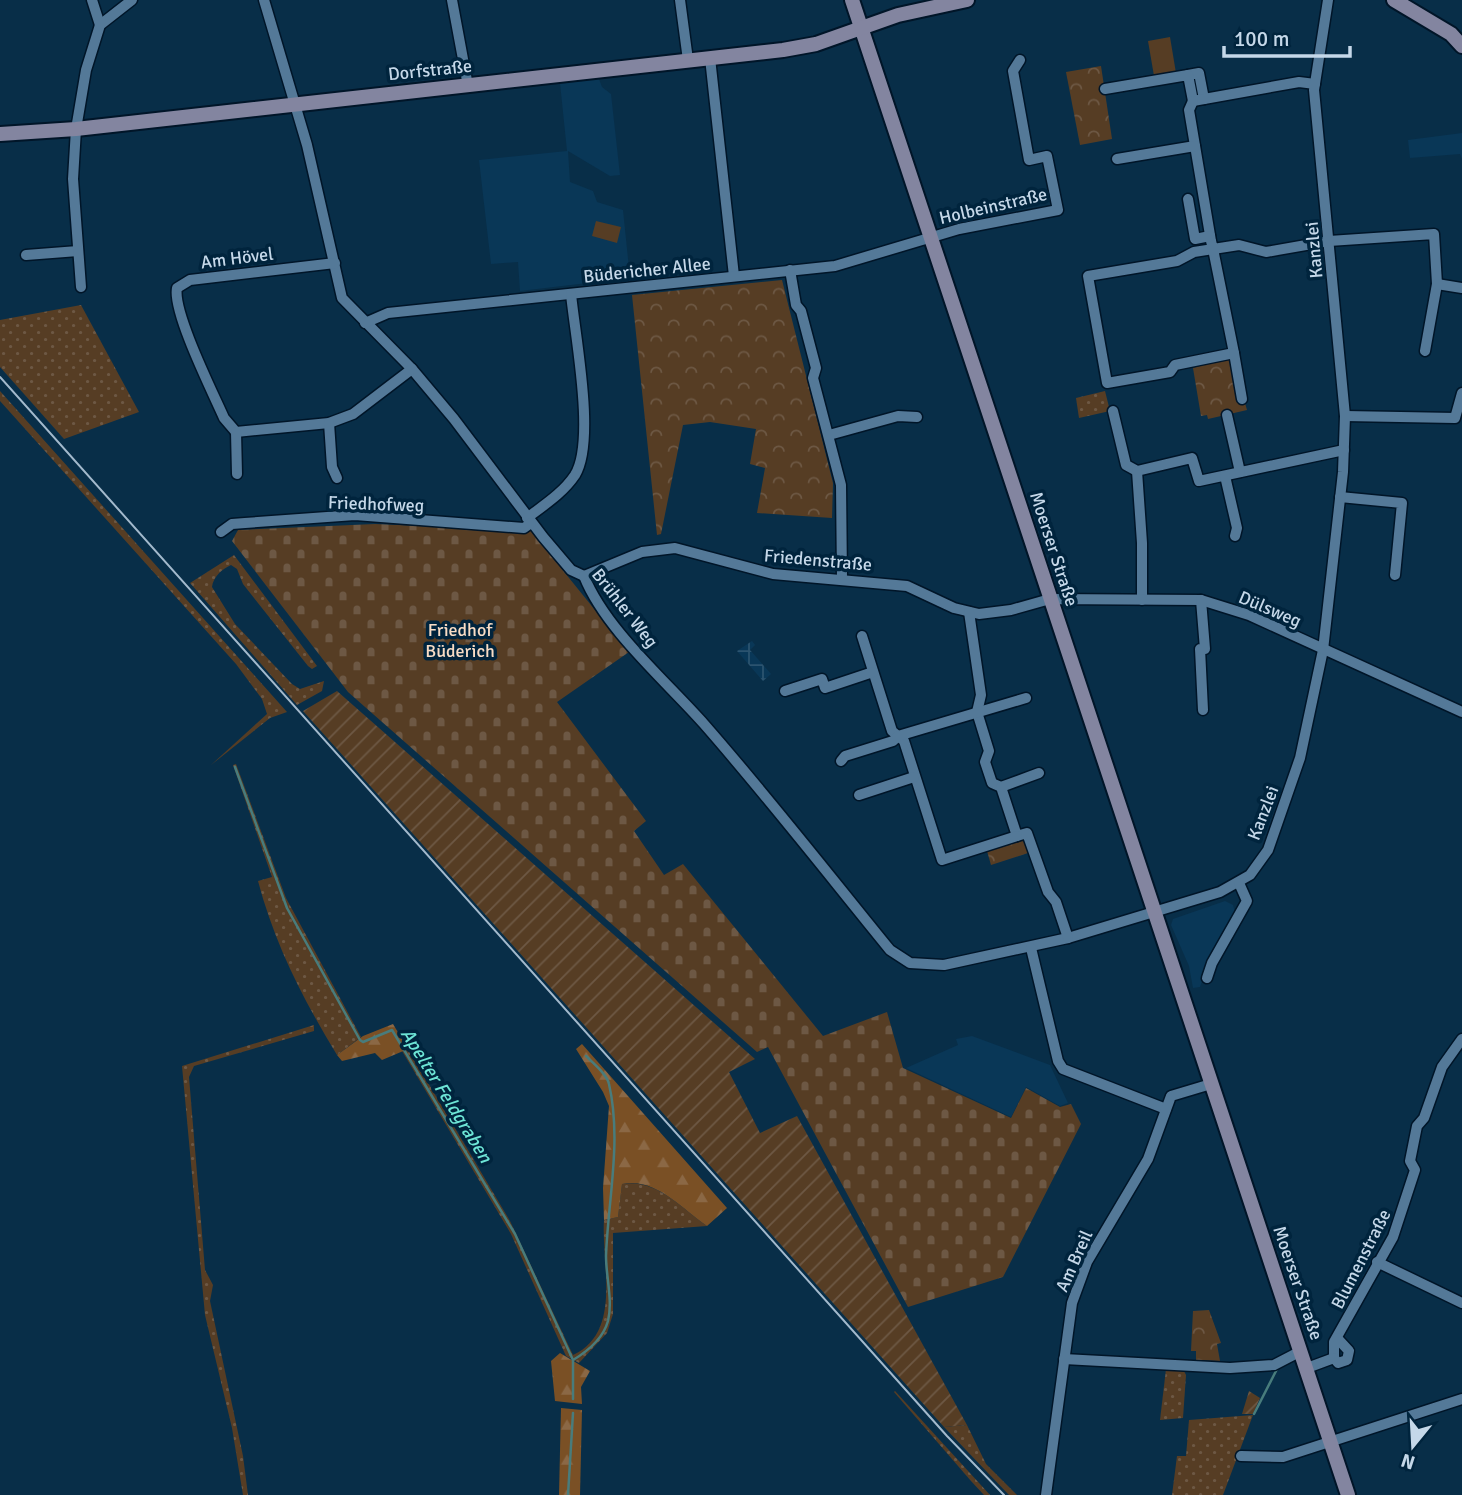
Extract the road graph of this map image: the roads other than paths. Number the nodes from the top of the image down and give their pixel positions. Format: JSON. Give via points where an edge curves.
{"nodes":[{"id":1,"x":92,"y":0,"type":"edge"},
{"id":2,"x":132,"y":0,"type":"edge"},
{"id":3,"x":264,"y":0,"type":"edge"},
{"id":4,"x":452,"y":0,"type":"edge"},
{"id":5,"x":680,"y":0,"type":"edge"},
{"id":6,"x":852,"y":0,"type":"edge"},
{"id":7,"x":967,"y":0,"type":"edge"},
{"id":8,"x":1328,"y":0,"type":"edge"},
{"id":9,"x":1394,"y":0,"type":"edge"},
{"id":10,"x":100,"y":25,"type":"junction"},
{"id":11,"x":860,"y":27,"type":"junction"},
{"id":12,"x":1462,"y":46,"type":"edge"},
{"id":13,"x":710,"y":58,"type":"junction"},
{"id":14,"x":1020,"y":60,"type":"dead end"},
{"id":15,"x":688,"y":61,"type":"junction"},
{"id":16,"x":1188,"y":75,"type":"junction"},
{"id":17,"x":1315,"y":84,"type":"junction"},
{"id":18,"x":468,"y":86,"type":"junction"},
{"id":19,"x":1105,"y":89,"type":"dead end"},
{"id":20,"x":1204,"y":99,"type":"junction"},
{"id":21,"x":1193,"y":101,"type":"junction"},
{"id":22,"x":294,"y":104,"type":"junction"},
{"id":23,"x":76,"y":129,"type":"junction"},
{"id":24,"x":0,"y":134,"type":"edge"},
{"id":25,"x":1195,"y":146,"type":"junction"},
{"id":26,"x":1117,"y":159,"type":"dead end"},
{"id":27,"x":1188,"y":200,"type":"dead end"},
{"id":28,"x":1210,"y":236,"type":"junction"},
{"id":29,"x":931,"y":237,"type":"junction"},
{"id":30,"x":1329,"y":241,"type":"junction"},
{"id":31,"x":1213,"y":249,"type":"junction"},
{"id":32,"x":78,"y":251,"type":"junction"},
{"id":33,"x":26,"y":255,"type":"dead end"},
{"id":34,"x":335,"y":263,"type":"junction"},
{"id":35,"x":790,"y":270,"type":"junction"},
{"id":36,"x":734,"y":276,"type":"junction"},
{"id":37,"x":1437,"y":284,"type":"junction"},
{"id":38,"x":81,"y":287,"type":"dead end"},
{"id":39,"x":1462,"y":288,"type":"edge"},
{"id":40,"x":571,"y":294,"type":"junction"},
{"id":41,"x":365,"y":323,"type":"junction"},
{"id":42,"x":1426,"y":351,"type":"dead end"},
{"id":43,"x":1234,"y":353,"type":"junction"},
{"id":44,"x":412,"y":369,"type":"junction"},
{"id":45,"x":1462,"y":393,"type":"edge"},
{"id":46,"x":1242,"y":399,"type":"dead end"},
{"id":47,"x":1113,"y":411,"type":"dead end"},
{"id":48,"x":1227,"y":415,"type":"dead end"},
{"id":49,"x":917,"y":416,"type":"dead end"},
{"id":50,"x":1345,"y":416,"type":"junction"},
{"id":51,"x":329,"y":423,"type":"junction"},
{"id":52,"x":236,"y":432,"type":"junction"},
{"id":53,"x":829,"y":435,"type":"junction"},
{"id":54,"x":1344,"y":450,"type":"junction"},
{"id":55,"x":1137,"y":471,"type":"junction"},
{"id":56,"x":1240,"y":472,"type":"junction"},
{"id":57,"x":237,"y":474,"type":"dead end"},
{"id":58,"x":1225,"y":476,"type":"junction"},
{"id":59,"x":337,"y":478,"type":"dead end"},
{"id":60,"x":1340,"y":497,"type":"junction"},
{"id":61,"x":529,"y":520,"type":"junction"},
{"id":62,"x":221,"y":532,"type":"dead end"},
{"id":63,"x":1235,"y":536,"type":"dead end"},
{"id":64,"x":1395,"y":575,"type":"dead end"},
{"id":65,"x":584,"y":576,"type":"junction"},
{"id":66,"x":842,"y":579,"type":"junction"},
{"id":67,"x":1050,"y":599,"type":"junction"},
{"id":68,"x":1142,"y":600,"type":"junction"},
{"id":69,"x":1202,"y":600,"type":"junction"},
{"id":70,"x":969,"y":612,"type":"junction"},
{"id":71,"x":862,"y":636,"type":"dead end"},
{"id":72,"x":1323,"y":650,"type":"junction"},
{"id":73,"x":873,"y":672,"type":"junction"},
{"id":74,"x":785,"y":691,"type":"dead end"},
{"id":75,"x":981,"y":695,"type":"junction"},
{"id":76,"x":1026,"y":698,"type":"dead end"},
{"id":77,"x":992,"y":707,"type":"junction"},
{"id":78,"x":1203,"y":710,"type":"dead end"},
{"id":79,"x":977,"y":712,"type":"junction"},
{"id":80,"x":1462,"y":712,"type":"edge"},
{"id":81,"x":898,"y":736,"type":"junction"},
{"id":82,"x":841,"y":761,"type":"dead end"},
{"id":83,"x":1039,"y":773,"type":"dead end"},
{"id":84,"x":914,"y":777,"type":"junction"},
{"id":85,"x":1001,"y":787,"type":"junction"},
{"id":86,"x":859,"y":795,"type":"dead end"},
{"id":87,"x":1017,"y":836,"type":"junction"},
{"id":88,"x":1239,"y":883,"type":"junction"},
{"id":89,"x":1154,"y":913,"type":"junction"},
{"id":90,"x":1068,"y":938,"type":"junction"},
{"id":91,"x":1031,"y":948,"type":"junction"},
{"id":92,"x":1207,"y":978,"type":"dead end"},
{"id":93,"x":1462,"y":1039,"type":"edge"},
{"id":94,"x":1211,"y":1084,"type":"junction"},
{"id":95,"x":1166,"y":1109,"type":"junction"},
{"id":96,"x":1377,"y":1262,"type":"junction"},
{"id":97,"x":1462,"y":1303,"type":"edge"},
{"id":98,"x":1338,"y":1338,"type":"junction"},
{"id":99,"x":1301,"y":1351,"type":"junction"},
{"id":100,"x":1334,"y":1358,"type":"junction"},
{"id":101,"x":1064,"y":1359,"type":"junction"},
{"id":102,"x":1307,"y":1368,"type":"junction"},
{"id":103,"x":1462,"y":1399,"type":"edge"},
{"id":104,"x":1331,"y":1440,"type":"junction"},
{"id":105,"x":1241,"y":1456,"type":"dead end"},
{"id":106,"x":1046,"y":1495,"type":"edge"},
{"id":107,"x":1348,"y":1495,"type":"edge"}],
"edges":[{"from":1,"to":10,"type":"street"},
{"from":2,"to":10,"type":"street"},
{"from":3,"to":22,"type":"street","name":"Brühler Weg"},
{"from":4,"to":18,"type":"street"},
{"from":5,"to":15,"type":"street"},
{"from":6,"to":11,"type":"main road","name":"Moerser Straße"},
{"from":7,"to":11,"type":"main road","name":"Dorfstraße"},
{"from":8,"to":17,"type":"street","name":"Kanzlei"},
{"from":9,"to":12,"type":"main road","via":[[1451,34]]},
{"from":10,"to":23,"type":"street","via":[[86,70]]},
{"from":11,"to":13,"type":"main road","name":"Dorfstraße","via":[[808,46]]},
{"from":11,"to":29,"type":"main road","name":"Moerser Straße"},
{"from":13,"to":15,"type":"main road","name":"Dorfstraße"},
{"from":13,"to":36,"type":"street"},
{"from":14,"to":29,"type":"street","name":"Holbeinstraße","via":[[1013,71],[1029,160],[1047,156],[1058,210]]},
{"from":15,"to":18,"type":"main road","name":"Dorfstraße"},
{"from":16,"to":19,"type":"street"},
{"from":16,"to":20,"type":"street","via":[[1199,73]]},
{"from":16,"to":21,"type":"street"},
{"from":17,"to":20,"type":"street","via":[[1298,82]]},
{"from":17,"to":30,"type":"street","name":"Kanzlei"},
{"from":18,"to":22,"type":"main road","name":"Dorfstraße"},
{"from":20,"to":21,"type":"street"},
{"from":21,"to":25,"type":"street","via":[[1189,110]]},
{"from":22,"to":23,"type":"main road","name":"Dorfstraße"},
{"from":22,"to":34,"type":"street","name":"Brühler Weg"},
{"from":23,"to":24,"type":"main road","name":"Dorfstraße"},
{"from":23,"to":32,"type":"street","via":[[73,179]]},
{"from":25,"to":26,"type":"street"},
{"from":25,"to":28,"type":"street"},
{"from":27,"to":28,"type":"street","via":[[1195,239]]},
{"from":28,"to":31,"type":"street"},
{"from":29,"to":35,"type":"street","name":"Büdericher Allee","via":[[854,262]]},
{"from":29,"to":67,"type":"main road","name":"Moerser Straße"},
{"from":30,"to":31,"type":"street","via":[[1266,251],[1239,245]]},
{"from":30,"to":37,"type":"street","via":[[1434,234]]},
{"from":30,"to":50,"type":"street","name":"Kanzlei"},
{"from":31,"to":43,"type":"street"},
{"from":31,"to":43,"type":"street","via":[[1177,261],[1088,276],[1107,383],[1170,372],[1175,365]]},
{"from":32,"to":33,"type":"street"},
{"from":32,"to":38,"type":"street"},
{"from":34,"to":41,"type":"street","name":"Brühler Weg","via":[[342,298]]},
{"from":34,"to":52,"type":"street","name":"Am Hövel","via":[[202,278],[177,288],[181,315],[224,418]]},
{"from":35,"to":36,"type":"street","name":"Büdericher Allee"},
{"from":35,"to":53,"type":"street"},
{"from":36,"to":40,"type":"street","name":"Büdericher Allee"},
{"from":37,"to":39,"type":"street"},
{"from":37,"to":42,"type":"street"},
{"from":40,"to":41,"type":"street","name":"Büdericher Allee","via":[[388,313]]},
{"from":40,"to":61,"type":"street","via":[[585,448],[568,484]]},
{"from":41,"to":44,"type":"street","name":"Brühler Weg"},
{"from":43,"to":46,"type":"street"},
{"from":44,"to":51,"type":"street","via":[[353,414]]},
{"from":44,"to":61,"type":"street","name":"Brühler Weg"},
{"from":45,"to":50,"type":"street","via":[[1455,418]]},
{"from":47,"to":55,"type":"street","via":[[1126,465]]},
{"from":48,"to":56,"type":"street"},
{"from":49,"to":53,"type":"street","via":[[898,416]]},
{"from":50,"to":54,"type":"street","name":"Kanzlei"},
{"from":51,"to":52,"type":"street"},
{"from":51,"to":59,"type":"street"},
{"from":52,"to":57,"type":"street"},
{"from":53,"to":66,"type":"street","via":[[841,485]]},
{"from":54,"to":56,"type":"street"},
{"from":54,"to":60,"type":"street","name":"Kanzlei"},
{"from":55,"to":58,"type":"street","via":[[1192,458],[1199,481]]},
{"from":55,"to":68,"type":"street"},
{"from":56,"to":58,"type":"street"},
{"from":58,"to":63,"type":"street"},
{"from":60,"to":64,"type":"street","via":[[1402,503]]},
{"from":60,"to":72,"type":"street","name":"Kanzlei"},
{"from":61,"to":62,"type":"street","name":"Friedhofweg","via":[[524,528],[355,515],[232,524]]},
{"from":61,"to":65,"type":"street","name":"Brühler Weg","via":[[570,570]]},
{"from":65,"to":66,"type":"street","name":"Friedenstraße","via":[[661,548],[773,574]]},
{"from":65,"to":91,"type":"street","name":"Brühler Weg","via":[[591,594],[626,638],[895,955],[910,963],[944,965]]},
{"from":66,"to":70,"type":"street","name":"Friedenstraße","via":[[907,586]]},
{"from":67,"to":68,"type":"street","name":"Dülsweg"},
{"from":67,"to":70,"type":"street","name":"Friedenstraße","via":[[992,614]]},
{"from":67,"to":89,"type":"main road","name":"Moerser Straße"},
{"from":68,"to":69,"type":"street","name":"Dülsweg"},
{"from":69,"to":72,"type":"street","name":"Dülsweg","via":[[1249,615]]},
{"from":69,"to":78,"type":"street"},
{"from":70,"to":75,"type":"street"},
{"from":71,"to":73,"type":"street"},
{"from":72,"to":80,"type":"street","name":"Dülsweg"},
{"from":72,"to":88,"type":"street","name":"Kanzlei","via":[[1300,758],[1268,850]]},
{"from":73,"to":74,"type":"street","via":[[825,688],[822,679]]},
{"from":73,"to":81,"type":"street","via":[[892,731]]},
{"from":75,"to":77,"type":"street"},
{"from":75,"to":79,"type":"street"},
{"from":76,"to":77,"type":"street"},
{"from":77,"to":79,"type":"street"},
{"from":79,"to":81,"type":"street"},
{"from":79,"to":85,"type":"street","via":[[989,751],[985,762],[992,783]]},
{"from":81,"to":82,"type":"street"},
{"from":81,"to":84,"type":"street","via":[[904,741]]},
{"from":83,"to":85,"type":"street"},
{"from":84,"to":86,"type":"street"},
{"from":84,"to":87,"type":"street","via":[[942,860]]},
{"from":85,"to":87,"type":"street"},
{"from":87,"to":90,"type":"street","via":[[1027,833]]},
{"from":88,"to":89,"type":"street","name":"Kanzlei"},
{"from":88,"to":92,"type":"street","via":[[1247,901]]},
{"from":89,"to":90,"type":"street","name":"Brühler Weg"},
{"from":89,"to":94,"type":"main road","name":"Moerser Straße"},
{"from":90,"to":91,"type":"street","name":"Brühler Weg"},
{"from":91,"to":95,"type":"street","via":[[1063,1069]]},
{"from":93,"to":96,"type":"street","name":"Blumenstraße","via":[[1442,1067],[1424,1118],[1417,1125],[1410,1161],[1415,1170],[1408,1196],[1393,1237]]},
{"from":94,"to":95,"type":"street","name":"Am Breil","via":[[1171,1096]]},
{"from":94,"to":99,"type":"main road","name":"Moerser Straße"},
{"from":95,"to":101,"type":"street","name":"Am Breil","via":[[1148,1160],[1087,1262],[1072,1303]]},
{"from":96,"to":97,"type":"street"},
{"from":96,"to":98,"type":"street","name":"Blumenstraße"},
{"from":98,"to":100,"type":"street","name":"Blumenstraße","via":[[1332,1346]]},
{"from":98,"to":100,"type":"street","via":[[1350,1355],[1341,1363]]},
{"from":99,"to":101,"type":"street","via":[[1274,1364],[1230,1368]]},
{"from":99,"to":102,"type":"main road","name":"Moerser Straße"},
{"from":100,"to":102,"type":"street"},
{"from":101,"to":106,"type":"street","name":"Am Breil"},
{"from":102,"to":104,"type":"main road","name":"Moerser Straße"},
{"from":103,"to":104,"type":"street"},
{"from":104,"to":105,"type":"street","via":[[1283,1457]]},
{"from":104,"to":107,"type":"main road","name":"Moerser Straße"}]}
